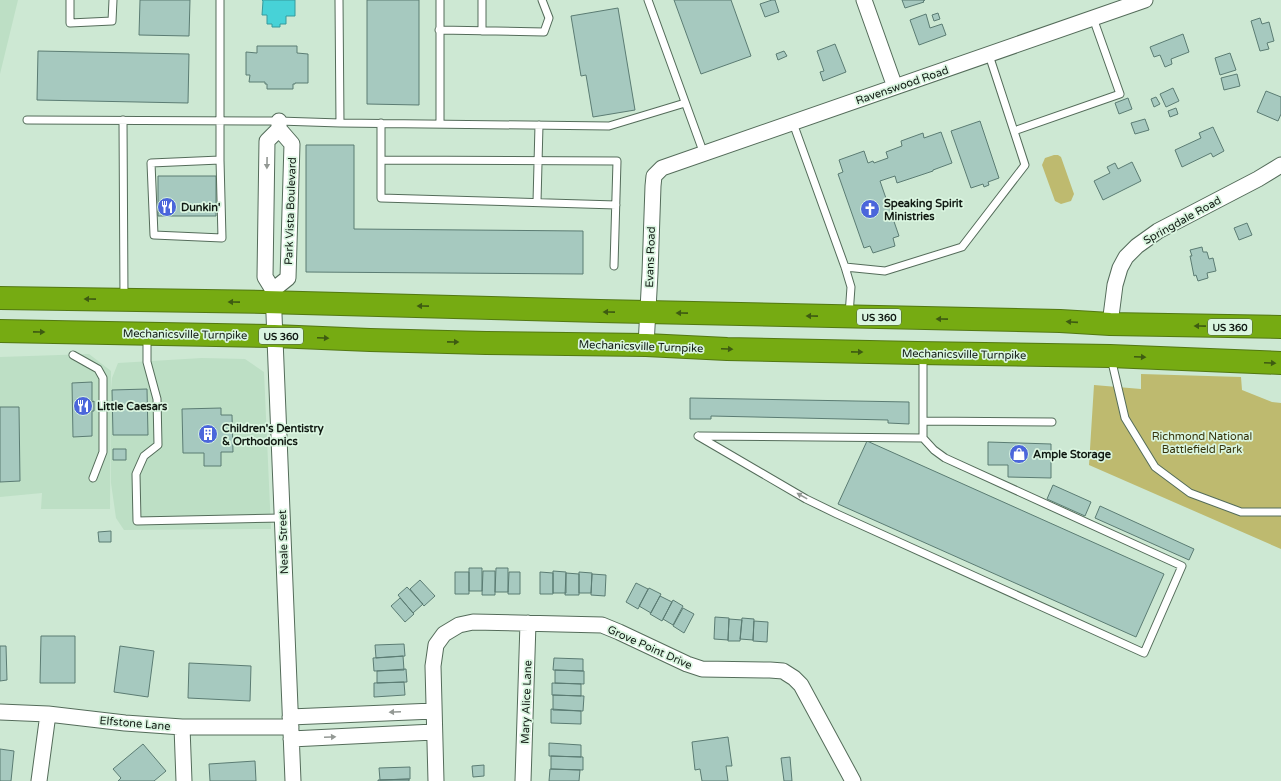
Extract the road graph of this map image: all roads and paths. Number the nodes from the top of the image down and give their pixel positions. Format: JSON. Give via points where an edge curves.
{"nodes":[{"id":1,"x":70,"y":0,"type":"edge"},
{"id":2,"x":113,"y":0,"type":"edge"},
{"id":3,"x":220,"y":0,"type":"edge"},
{"id":4,"x":340,"y":0,"type":"edge"},
{"id":5,"x":440,"y":0,"type":"edge"},
{"id":6,"x":482,"y":0,"type":"edge"},
{"id":7,"x":542,"y":0,"type":"edge"},
{"id":8,"x":648,"y":0,"type":"edge"},
{"id":9,"x":864,"y":0,"type":"edge"},
{"id":10,"x":1145,"y":0,"type":"edge"},
{"id":11,"x":1093,"y":18,"type":"junction"},
{"id":12,"x":439,"y":30,"type":"junction"},
{"id":13,"x":482,"y":30,"type":"junction"},
{"id":14,"x":989,"y":55,"type":"junction"},
{"id":15,"x":895,"y":87,"type":"junction"},
{"id":16,"x":684,"y":103,"type":"junction"},
{"id":17,"x":27,"y":120,"type":"dead end"},
{"id":18,"x":123,"y":120,"type":"junction"},
{"id":19,"x":220,"y":122,"type":"junction"},
{"id":20,"x":340,"y":123,"type":"junction"},
{"id":21,"x":381,"y":123,"type":"junction"},
{"id":22,"x":793,"y":123,"type":"junction"},
{"id":23,"x":440,"y":124,"type":"junction"},
{"id":24,"x":279,"y":125,"type":"junction"},
{"id":25,"x":539,"y":125,"type":"junction"},
{"id":26,"x":1014,"y":131,"type":"junction"},
{"id":27,"x":704,"y":154,"type":"junction"},
{"id":28,"x":220,"y":160,"type":"junction"},
{"id":29,"x":381,"y":160,"type":"junction"},
{"id":30,"x":538,"y":161,"type":"junction"},
{"id":31,"x":1281,"y":165,"type":"edge"},
{"id":32,"x":659,"y":171,"type":"joint"},
{"id":33,"x":537,"y":202,"type":"junction"},
{"id":34,"x":616,"y":205,"type":"junction"},
{"id":35,"x":614,"y":266,"type":"dead end"},
{"id":36,"x":845,"y":267,"type":"junction"},
{"id":37,"x":273,"y":296,"type":"junction"},
{"id":38,"x":0,"y":298,"type":"edge"},
{"id":39,"x":124,"y":300,"type":"junction"},
{"id":40,"x":648,"y":312,"type":"junction"},
{"id":41,"x":849,"y":316,"type":"junction"},
{"id":42,"x":1110,"y":324,"type":"junction"},
{"id":43,"x":1135,"y":325,"type":"junction"},
{"id":44,"x":1281,"y":327,"type":"edge"},
{"id":45,"x":0,"y":331,"type":"edge"},
{"id":46,"x":148,"y":333,"type":"junction"},
{"id":47,"x":274,"y":336,"type":"junction"},
{"id":48,"x":646,"y":345,"type":"junction"},
{"id":49,"x":924,"y":354,"type":"junction"},
{"id":50,"x":73,"y":355,"type":"dead end"},
{"id":51,"x":1074,"y":356,"type":"junction"},
{"id":52,"x":1110,"y":356,"type":"junction"},
{"id":53,"x":1281,"y":363,"type":"edge"},
{"id":54,"x":923,"y":421,"type":"junction"},
{"id":55,"x":1052,"y":422,"type":"dead end"},
{"id":56,"x":923,"y":438,"type":"junction"},
{"id":57,"x":93,"y":478,"type":"dead end"},
{"id":58,"x":1281,"y":512,"type":"edge"},
{"id":59,"x":282,"y":518,"type":"junction"},
{"id":60,"x":528,"y":623,"type":"junction"},
{"id":61,"x":434,"y":711,"type":"junction"},
{"id":62,"x":0,"y":712,"type":"edge"},
{"id":63,"x":48,"y":714,"type":"junction"},
{"id":64,"x":182,"y":727,"type":"junction"},
{"id":65,"x":291,"y":728,"type":"junction"},
{"id":66,"x":434,"y":732,"type":"junction"},
{"id":67,"x":39,"y":781,"type":"edge"},
{"id":68,"x":184,"y":781,"type":"edge"},
{"id":69,"x":293,"y":781,"type":"edge"},
{"id":70,"x":436,"y":781,"type":"edge"},
{"id":71,"x":523,"y":781,"type":"edge"},
{"id":72,"x":852,"y":781,"type":"edge"}],
"edges":[{"from":1,"to":2,"type":"lane","via":[[70,23],[112,21]]},
{"from":3,"to":19,"type":"lane"},
{"from":4,"to":20,"type":"lane"},
{"from":5,"to":12,"type":"lane"},
{"from":6,"to":13,"type":"lane"},
{"from":7,"to":13,"type":"lane","via":[[549,18],[544,32]]},
{"from":8,"to":16,"type":"lane"},
{"from":9,"to":15,"type":"street"},
{"from":10,"to":11,"type":"street","name":"Ravenswood Road"},
{"from":11,"to":14,"type":"street","name":"Ravenswood Road"},
{"from":11,"to":26,"type":"lane","via":[[1120,94]]},
{"from":12,"to":13,"type":"lane"},
{"from":12,"to":23,"type":"lane"},
{"from":14,"to":15,"type":"street","name":"Ravenswood Road"},
{"from":14,"to":26,"type":"lane"},
{"from":15,"to":22,"type":"street","name":"Ravenswood Road"},
{"from":16,"to":25,"type":"lane","via":[[609,126]]},
{"from":16,"to":27,"type":"lane"},
{"from":17,"to":18,"type":"lane"},
{"from":18,"to":19,"type":"lane"},
{"from":18,"to":39,"type":"lane"},
{"from":19,"to":24,"type":"lane"},
{"from":19,"to":28,"type":"lane"},
{"from":20,"to":21,"type":"lane"},
{"from":20,"to":24,"type":"lane"},
{"from":21,"to":23,"type":"lane"},
{"from":21,"to":29,"type":"lane"},
{"from":22,"to":27,"type":"street","name":"Ravenswood Road"},
{"from":22,"to":36,"type":"lane"},
{"from":23,"to":25,"type":"lane"},
{"from":24,"to":37,"type":"street","name":"Park Vista Boulevard","one_way":true,"via":[[267,141],[265,277]]},
{"from":24,"to":37,"type":"street","name":"Park Vista Boulevard","via":[[292,144],[288,278]]},
{"from":25,"to":30,"type":"lane"},
{"from":26,"to":36,"type":"lane","via":[[1025,165],[962,247],[885,271]]},
{"from":27,"to":32,"type":"street","name":"Ravenswood Road"},
{"from":28,"to":28,"type":"lane","via":[[222,238],[154,235],[151,163]]},
{"from":29,"to":30,"type":"lane"},
{"from":29,"to":33,"type":"lane","via":[[381,198]]},
{"from":30,"to":33,"type":"lane"},
{"from":30,"to":34,"type":"lane","via":[[617,162]]},
{"from":31,"to":42,"type":"street","name":"Springdale Road","via":[[1158,231],[1137,246],[1120,268]]},
{"from":32,"to":40,"type":"street","name":"Evans Road","via":[[654,176],[653,186]]},
{"from":33,"to":34,"type":"lane"},
{"from":34,"to":35,"type":"lane"},
{"from":36,"to":41,"type":"lane","via":[[851,287]]},
{"from":37,"to":39,"type":"highway","number":"US 360","one_way":true},
{"from":40,"to":37,"type":"highway","number":"US 360","one_way":true},
{"from":37,"to":47,"type":"street","name":"Neale Street"},
{"from":39,"to":38,"type":"highway","number":"US 360","one_way":true},
{"from":41,"to":40,"type":"highway","number":"US 360","one_way":true},
{"from":40,"to":48,"type":"street","name":"Evans Road"},
{"from":42,"to":41,"type":"highway","number":"US 360","one_way":true},
{"from":42,"to":43,"type":"highway","number":"US 360"},
{"from":42,"to":51,"type":"highway","via":[[1103,337]]},
{"from":44,"to":43,"type":"highway","number":"US 360","one_way":true},
{"from":43,"to":52,"type":"highway","via":[[1112,338],[1109,343]]},
{"from":45,"to":46,"type":"highway","name":"Mechanicsville Turnpike","number":"US 360","one_way":true},
{"from":46,"to":47,"type":"highway","name":"Mechanicsville Turnpike","number":"US 360"},
{"from":46,"to":59,"type":"lane","via":[[147,362],[157,399],[158,445],[144,456],[136,474],[137,521]]},
{"from":47,"to":48,"type":"highway","name":"Mechanicsville Turnpike","number":"US 360","one_way":true},
{"from":47,"to":59,"type":"street","name":"Neale Street"},
{"from":48,"to":49,"type":"highway","name":"Mechanicsville Turnpike","number":"US 360","one_way":true},
{"from":49,"to":51,"type":"highway","name":"Mechanicsville Turnpike","number":"US 360"},
{"from":49,"to":54,"type":"lane"},
{"from":50,"to":57,"type":"lane","via":[[98,369],[103,378],[103,452]]},
{"from":51,"to":52,"type":"highway","name":"Mechanicsville Turnpike","number":"US 360"},
{"from":52,"to":53,"type":"highway","name":"Mechanicsville Turnpike","number":"US 360","one_way":true},
{"from":52,"to":58,"type":"lane","via":[[1125,418],[1154,467],[1190,493],[1241,512]]},
{"from":54,"to":55,"type":"lane"},
{"from":54,"to":56,"type":"lane"},
{"from":56,"to":56,"type":"lane","one_way":true,"via":[[945,458],[1182,566],[1144,653],[806,499],[698,436]]},
{"from":59,"to":65,"type":"street","name":"Neale Street"},
{"from":60,"to":61,"type":"street","name":"Grove Point Drive","via":[[473,622],[459,625],[444,634],[436,645],[433,666]]},
{"from":60,"to":71,"type":"street","name":"Mary Alice Lane"},
{"from":60,"to":72,"type":"street","name":"Grove Point Drive","via":[[602,625],[702,669],[783,672],[802,685]]},
{"from":61,"to":65,"type":"street","one_way":true},
{"from":61,"to":66,"type":"street","name":"Grove Point Drive"},
{"from":62,"to":63,"type":"street","name":"Elfstone Lane"},
{"from":63,"to":64,"type":"street","name":"Elfstone Lane"},
{"from":63,"to":67,"type":"street"},
{"from":64,"to":65,"type":"street","name":"Elfstone Lane"},
{"from":64,"to":68,"type":"street"},
{"from":65,"to":66,"type":"street","one_way":true},
{"from":65,"to":69,"type":"street","name":"Neale Street"},
{"from":66,"to":70,"type":"street","name":"Grove Point Drive"}]}
